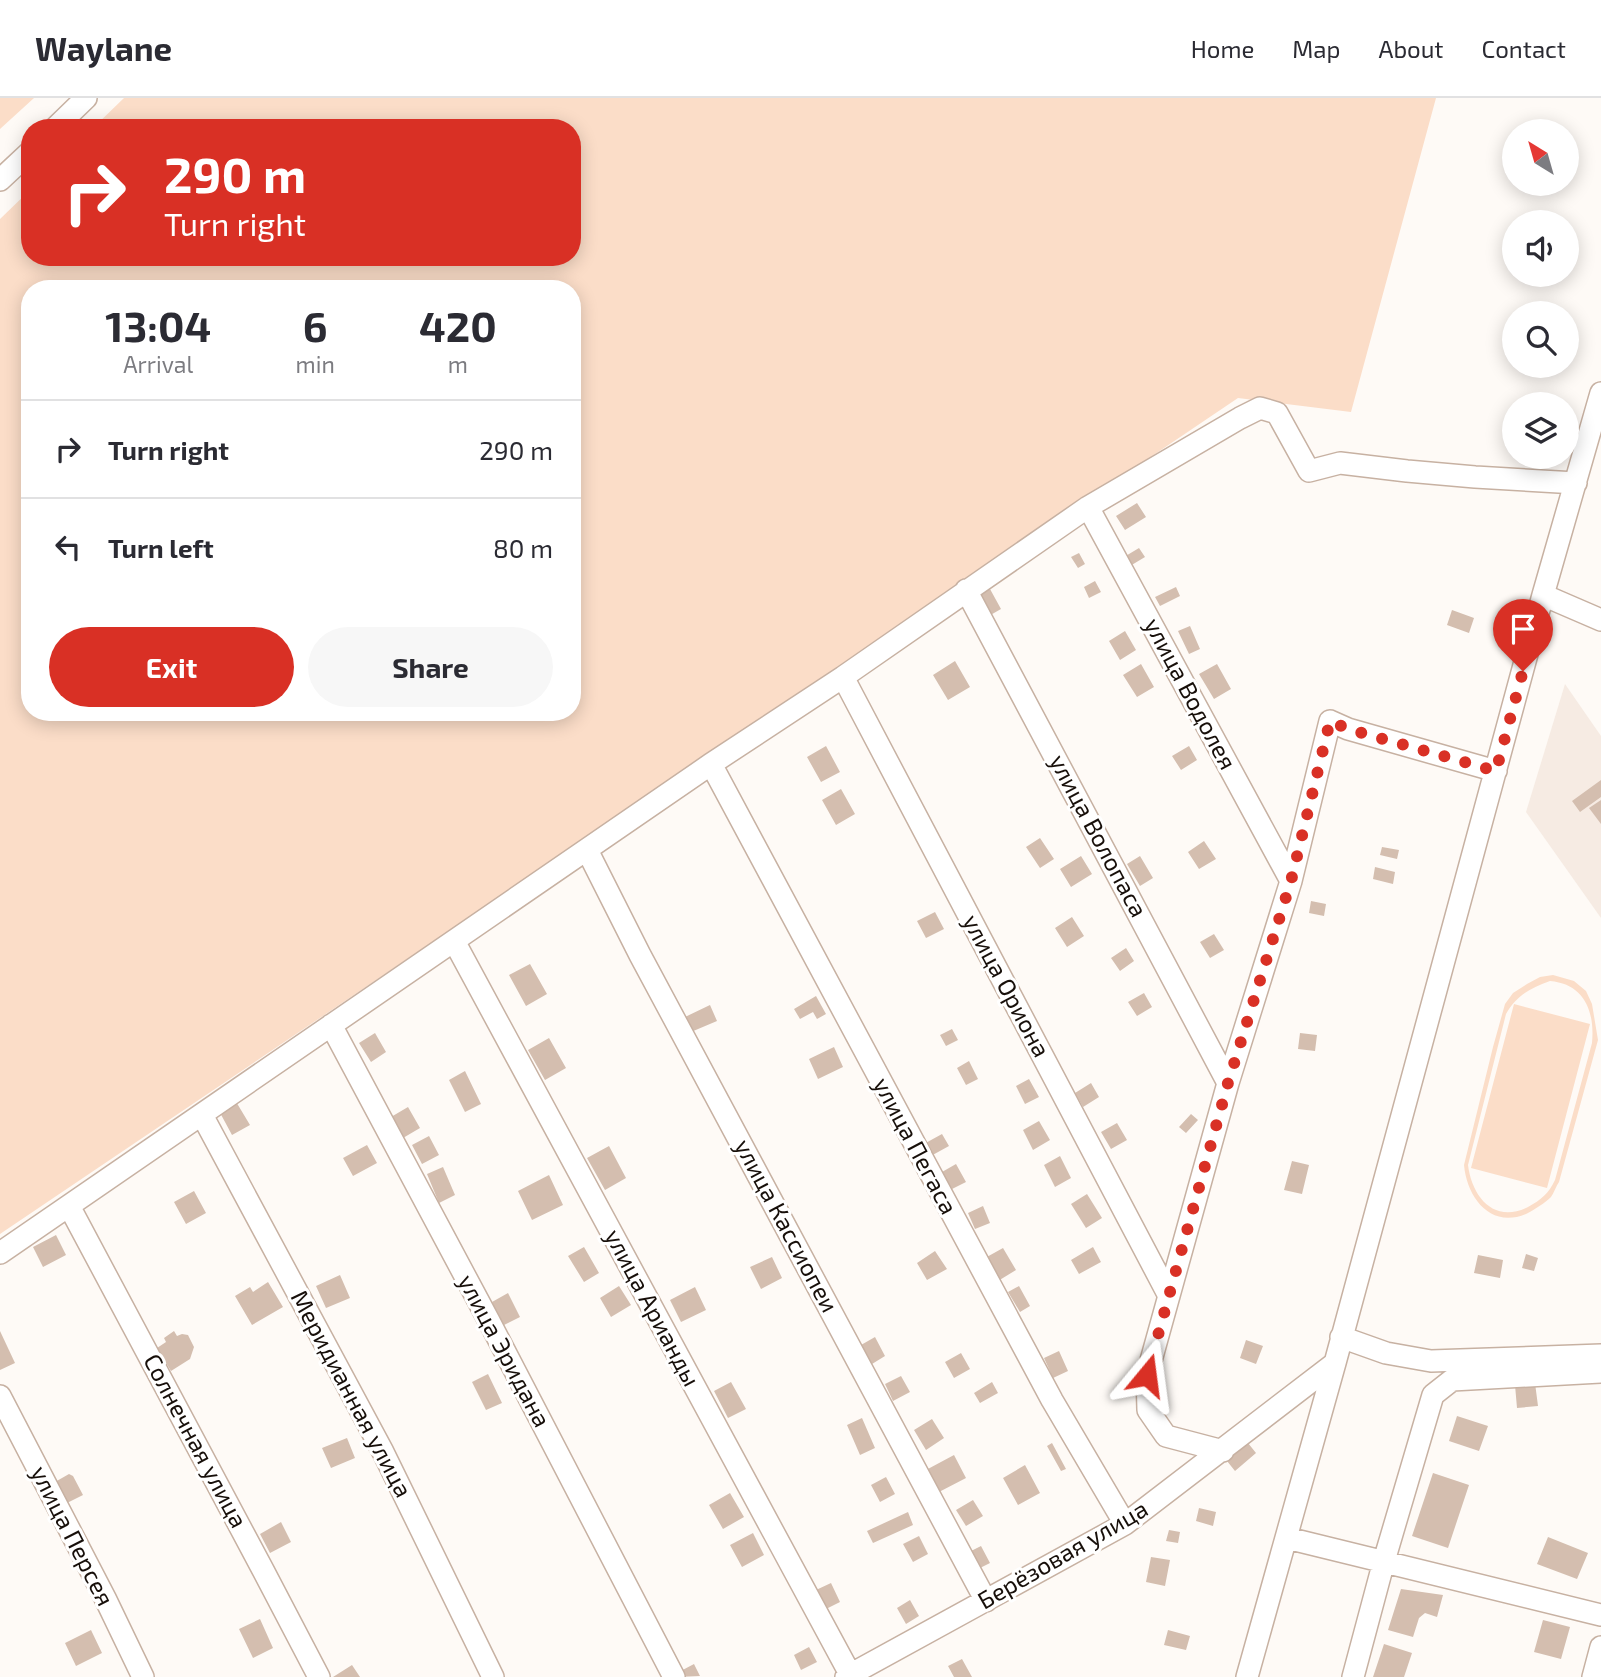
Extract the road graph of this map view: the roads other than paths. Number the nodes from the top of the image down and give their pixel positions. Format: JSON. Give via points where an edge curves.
{"nodes":[{"id":1,"x":86,"y":98,"type":"edge"},
{"id":2,"x":64,"y":119,"type":"edge"},
{"id":3,"x":21,"y":160,"type":"edge"},
{"id":4,"x":0,"y":180,"type":"edge"},
{"id":5,"x":1601,"y":393,"type":"edge"},
{"id":6,"x":1576,"y":483,"type":"junction"},
{"id":7,"x":1088,"y":507,"type":"junction"},
{"id":8,"x":966,"y":590,"type":"junction"},
{"id":9,"x":1543,"y":595,"type":"junction"},
{"id":10,"x":1601,"y":620,"type":"edge"},
{"id":11,"x":842,"y":677,"type":"junction"},
{"id":12,"x":711,"y":764,"type":"junction"},
{"id":13,"x":1496,"y":771,"type":"junction"},
{"id":14,"x":587,"y":850,"type":"junction"},
{"id":15,"x":1291,"y":881,"type":"junction"},
{"id":16,"x":454,"y":941,"type":"junction"},
{"id":17,"x":331,"y":1025,"type":"junction"},
{"id":18,"x":1228,"y":1083,"type":"junction"},
{"id":19,"x":202,"y":1115,"type":"junction"},
{"id":20,"x":69,"y":1206,"type":"junction"},
{"id":21,"x":0,"y":1253,"type":"edge"},
{"id":22,"x":1169,"y":1296,"type":"junction"},
{"id":23,"x":1341,"y":1337,"type":"junction"},
{"id":24,"x":1601,"y":1355,"type":"edge"},
{"id":25,"x":1335,"y":1363,"type":"junction"},
{"id":26,"x":1601,"y":1372,"type":"edge"},
{"id":27,"x":0,"y":1396,"type":"edge"},
{"id":28,"x":1223,"y":1451,"type":"junction"},
{"id":29,"x":1125,"y":1524,"type":"junction"},
{"id":30,"x":1287,"y":1538,"type":"junction"},
{"id":31,"x":1384,"y":1561,"type":"junction"},
{"id":32,"x":986,"y":1601,"type":"junction"},
{"id":33,"x":1600,"y":1610,"type":"edge"},
{"id":34,"x":1601,"y":1647,"type":"edge"},
{"id":35,"x":848,"y":1676,"type":"edge"},
{"id":36,"x":143,"y":1677,"type":"edge"},
{"id":37,"x":319,"y":1677,"type":"edge"},
{"id":38,"x":493,"y":1677,"type":"edge"},
{"id":39,"x":674,"y":1677,"type":"edge"},
{"id":40,"x":1247,"y":1677,"type":"edge"},
{"id":41,"x":1353,"y":1677,"type":"edge"},
{"id":42,"x":1593,"y":1677,"type":"edge"}],
"edges":[{"from":1,"to":2,"type":"street"},
{"from":3,"to":4,"type":"street"},
{"from":5,"to":6,"type":"street"},
{"from":6,"to":7,"type":"street","via":[[1340,463],[1309,471],[1277,413],[1260,408]]},
{"from":6,"to":9,"type":"street"},
{"from":7,"to":8,"type":"street"},
{"from":7,"to":15,"type":"street","name":"улица Водолея"},
{"from":8,"to":11,"type":"street"},
{"from":8,"to":18,"type":"street","name":"улица Волопаса"},
{"from":9,"to":10,"type":"street"},
{"from":9,"to":13,"type":"street"},
{"from":11,"to":12,"type":"street"},
{"from":11,"to":22,"type":"street","name":"улица Ориона"},
{"from":12,"to":14,"type":"street"},
{"from":12,"to":29,"type":"street","name":"улица Пегаса","via":[[1052,1400]]},
{"from":13,"to":15,"type":"street","via":[[1330,721]]},
{"from":13,"to":23,"type":"street"},
{"from":14,"to":16,"type":"street"},
{"from":14,"to":32,"type":"street","name":"улица Кассиопеи"},
{"from":15,"to":18,"type":"street"},
{"from":16,"to":17,"type":"street"},
{"from":16,"to":35,"type":"street","name":"улица Арианды"},
{"from":17,"to":19,"type":"street"},
{"from":17,"to":39,"type":"street","name":"улица Эридана"},
{"from":18,"to":22,"type":"street"},
{"from":19,"to":20,"type":"street"},
{"from":19,"to":38,"type":"street","name":"Меридианная улица","via":[[383,1452]]},
{"from":20,"to":21,"type":"street"},
{"from":20,"to":37,"type":"street","name":"Солнечная улица"},
{"from":22,"to":28,"type":"street","via":[[1147,1375],[1148,1409],[1166,1436]]},
{"from":23,"to":24,"type":"street","via":[[1386,1353],[1431,1361]]},
{"from":23,"to":25,"type":"street"},
{"from":25,"to":28,"type":"street","name":"Берёзовая улица"},
{"from":25,"to":30,"type":"street"},
{"from":26,"to":31,"type":"street","via":[[1452,1380],[1433,1395]]},
{"from":27,"to":36,"type":"street","name":"улица Персея"},
{"from":28,"to":29,"type":"street","name":"Берёзовая улица"},
{"from":29,"to":32,"type":"street","name":"Берёзовая улица"},
{"from":30,"to":31,"type":"street"},
{"from":30,"to":40,"type":"street"},
{"from":31,"to":33,"type":"street"},
{"from":31,"to":41,"type":"street"},
{"from":32,"to":35,"type":"street","name":"Берёзовая улица"},
{"from":34,"to":42,"type":"street"}]}
